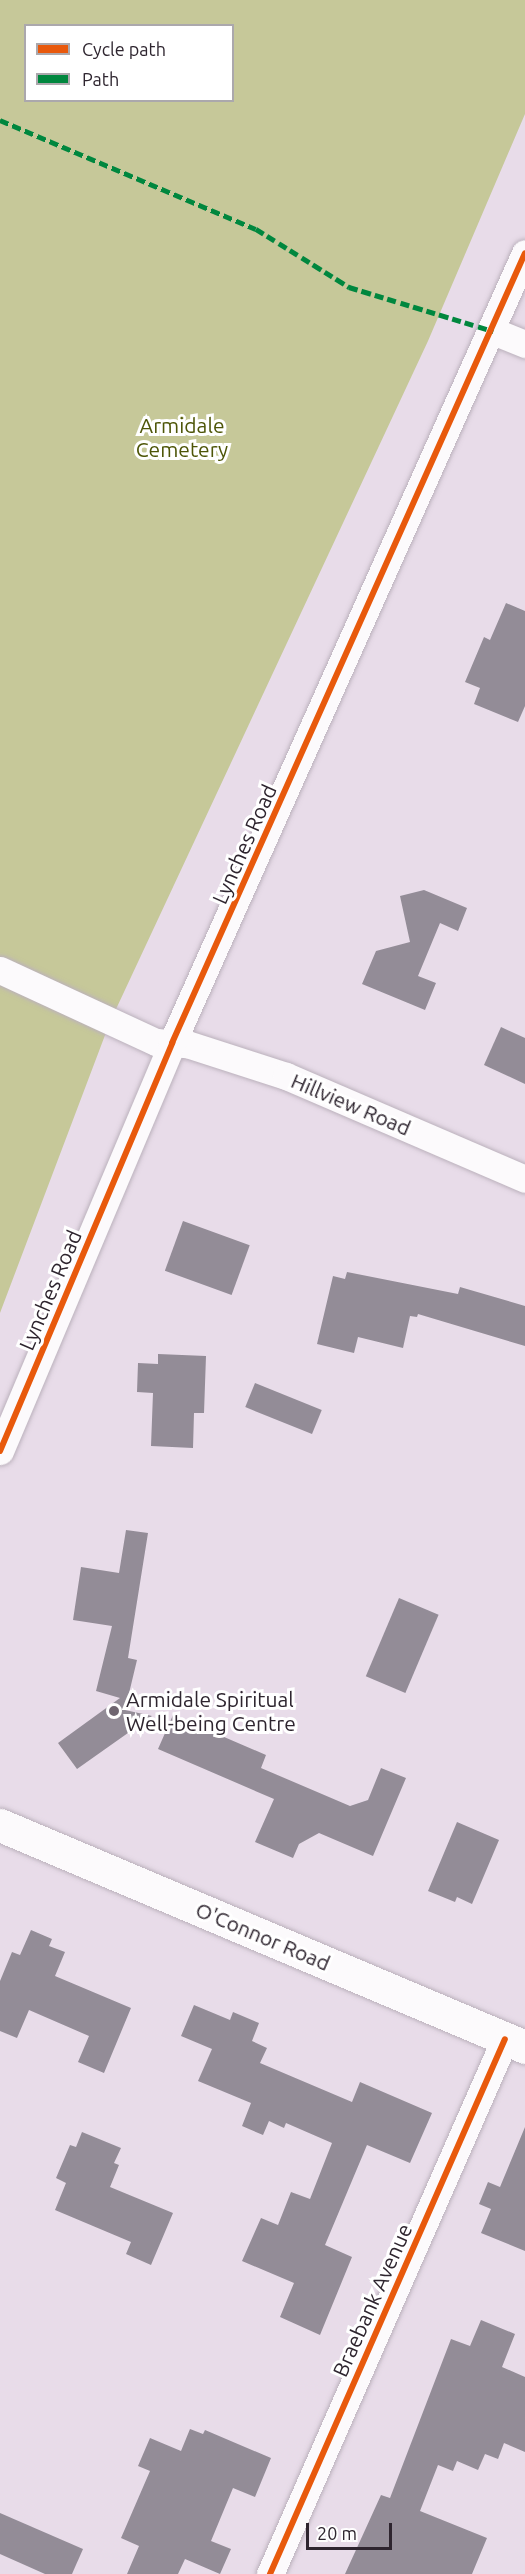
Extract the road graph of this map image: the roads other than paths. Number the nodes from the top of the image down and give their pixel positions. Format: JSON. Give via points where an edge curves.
{"nodes":[{"id":1,"x":525,"y":253,"type":"edge"},
{"id":2,"x":493,"y":331,"type":"junction"},
{"id":3,"x":525,"y":344,"type":"edge"},
{"id":4,"x":0,"y":970,"type":"edge"},
{"id":5,"x":172,"y":1043,"type":"junction"},
{"id":6,"x":525,"y":1179,"type":"edge"},
{"id":7,"x":0,"y":1451,"type":"edge"},
{"id":8,"x":0,"y":1825,"type":"edge"},
{"id":9,"x":515,"y":2043,"type":"edge"},
{"id":10,"x":270,"y":2574,"type":"edge"}],
"edges":[{"from":1,"to":2,"type":"street","name":"Lynches Road"},
{"from":2,"to":3,"type":"street"},
{"from":2,"to":5,"type":"street","name":"Lynches Road"},
{"from":4,"to":5,"type":"street","name":"Hillview Road","via":[[156,1042]]},
{"from":5,"to":6,"type":"street","name":"Hillview Road","via":[[187,1044],[286,1076]]},
{"from":5,"to":7,"type":"street","name":"Lynches Road"},
{"from":8,"to":9,"type":"street","name":"O'Connor Road"},
{"from":9,"to":10,"type":"street","name":"Braebank Avenue"}]}
